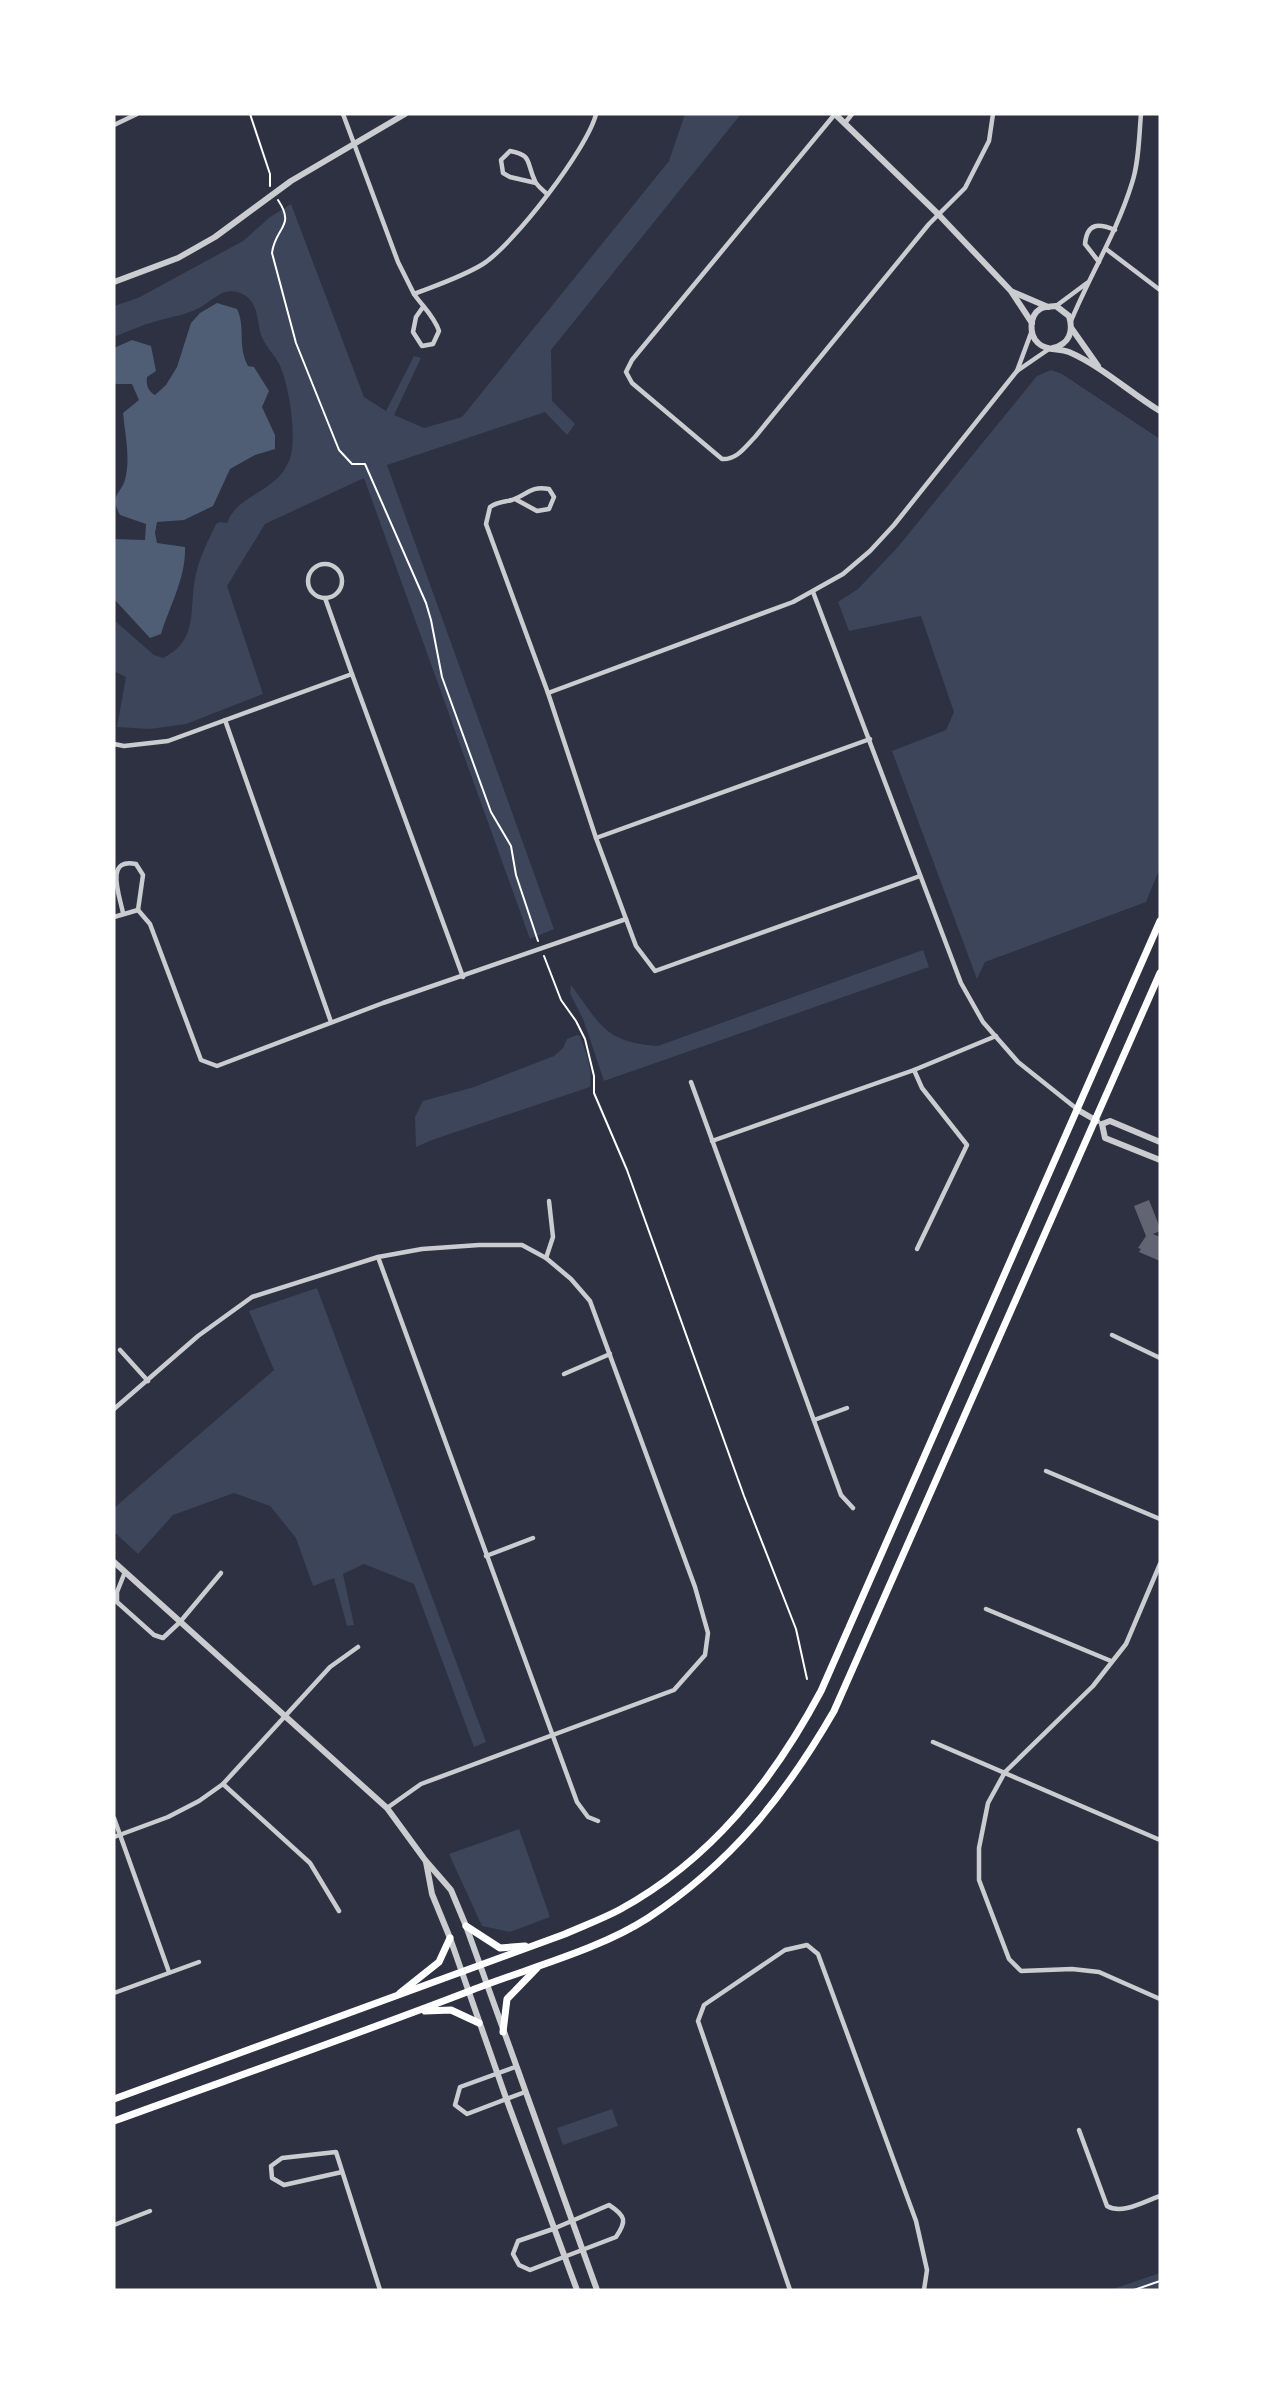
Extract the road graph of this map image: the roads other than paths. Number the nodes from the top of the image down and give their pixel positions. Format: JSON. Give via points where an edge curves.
{"nodes":[{"id":1,"x":137,"y":114,"type":"edge"},
{"id":2,"x":344,"y":114,"type":"edge"},
{"id":3,"x":405,"y":114,"type":"edge"},
{"id":4,"x":596,"y":114,"type":"edge"},
{"id":5,"x":835,"y":114,"type":"edge"},
{"id":6,"x":852,"y":114,"type":"edge"},
{"id":7,"x":993,"y":114,"type":"edge"},
{"id":8,"x":1142,"y":114,"type":"edge"},
{"id":9,"x":845,"y":123,"type":"junction"},
{"id":10,"x":114,"y":125,"type":"edge"},
{"id":11,"x":354,"y":143,"type":"junction"},
{"id":12,"x":536,"y":183,"type":"junction"},
{"id":13,"x":547,"y":194,"type":"junction"},
{"id":14,"x":938,"y":214,"type":"junction"},
{"id":15,"x":1115,"y":230,"type":"junction"},
{"id":16,"x":1106,"y":249,"type":"junction"},
{"id":17,"x":1099,"y":262,"type":"junction"},
{"id":18,"x":114,"y":282,"type":"edge"},
{"id":19,"x":1088,"y":282,"type":"junction"},
{"id":20,"x":1160,"y":290,"type":"edge"},
{"id":21,"x":1011,"y":291,"type":"junction"},
{"id":22,"x":414,"y":294,"type":"junction"},
{"id":23,"x":1056,"y":306,"type":"junction"},
{"id":24,"x":423,"y":307,"type":"junction"},
{"id":25,"x":1048,"y":307,"type":"junction"},
{"id":26,"x":1071,"y":325,"type":"junction"},
{"id":27,"x":1032,"y":327,"type":"junction"},
{"id":28,"x":1051,"y":348,"type":"junction"},
{"id":29,"x":1100,"y":368,"type":"junction"},
{"id":30,"x":1017,"y":372,"type":"junction"},
{"id":31,"x":1160,"y":411,"type":"edge"},
{"id":32,"x":514,"y":499,"type":"junction"},
{"id":33,"x":813,"y":592,"type":"junction"},
{"id":34,"x":325,"y":598,"type":"junction"},
{"id":35,"x":352,"y":674,"type":"junction"},
{"id":36,"x":548,"y":693,"type":"junction"},
{"id":37,"x":225,"y":720,"type":"junction"},
{"id":38,"x":870,"y":739,"type":"junction"},
{"id":39,"x":114,"y":744,"type":"edge"},
{"id":40,"x":596,"y":838,"type":"junction"},
{"id":41,"x":920,"y":876,"type":"junction"},
{"id":42,"x":138,"y":910,"type":"junction"},
{"id":43,"x":123,"y":913,"type":"junction"},
{"id":44,"x":114,"y":917,"type":"edge"},
{"id":45,"x":626,"y":919,"type":"junction"},
{"id":46,"x":1160,"y":921,"type":"edge"},
{"id":47,"x":1160,"y":973,"type":"edge"},
{"id":48,"x":463,"y":977,"type":"junction"},
{"id":49,"x":331,"y":1022,"type":"junction"},
{"id":50,"x":996,"y":1036,"type":"junction"},
{"id":51,"x":914,"y":1070,"type":"junction"},
{"id":52,"x":691,"y":1082,"type":"dead end"},
{"id":53,"x":1078,"y":1110,"type":"junction"},
{"id":54,"x":1098,"y":1122,"type":"junction"},
{"id":55,"x":712,"y":1141,"type":"junction"},
{"id":56,"x":1160,"y":1142,"type":"edge"},
{"id":57,"x":1160,"y":1160,"type":"edge"},
{"id":58,"x":549,"y":1201,"type":"dead end"},
{"id":59,"x":917,"y":1249,"type":"dead end"},
{"id":60,"x":378,"y":1257,"type":"junction"},
{"id":61,"x":546,"y":1258,"type":"junction"},
{"id":62,"x":1112,"y":1335,"type":"dead end"},
{"id":63,"x":120,"y":1350,"type":"dead end"},
{"id":64,"x":610,"y":1354,"type":"junction"},
{"id":65,"x":1160,"y":1358,"type":"edge"},
{"id":66,"x":564,"y":1374,"type":"dead end"},
{"id":67,"x":148,"y":1381,"type":"junction"},
{"id":68,"x":847,"y":1408,"type":"dead end"},
{"id":69,"x":114,"y":1409,"type":"edge"},
{"id":70,"x":814,"y":1420,"type":"junction"},
{"id":71,"x":1046,"y":1471,"type":"dead end"},
{"id":72,"x":853,"y":1508,"type":"dead end"},
{"id":73,"x":1160,"y":1520,"type":"edge"},
{"id":74,"x":533,"y":1538,"type":"dead end"},
{"id":75,"x":486,"y":1556,"type":"junction"},
{"id":76,"x":114,"y":1562,"type":"edge"},
{"id":77,"x":1160,"y":1564,"type":"edge"},
{"id":78,"x":125,"y":1572,"type":"junction"},
{"id":79,"x":221,"y":1573,"type":"dead end"},
{"id":80,"x":986,"y":1609,"type":"dead end"},
{"id":81,"x":180,"y":1622,"type":"junction"},
{"id":82,"x":358,"y":1647,"type":"dead end"},
{"id":83,"x":1111,"y":1661,"type":"junction"},
{"id":84,"x":284,"y":1715,"type":"junction"},
{"id":85,"x":553,"y":1735,"type":"junction"},
{"id":86,"x":933,"y":1742,"type":"dead end"},
{"id":87,"x":1005,"y":1773,"type":"junction"},
{"id":88,"x":223,"y":1784,"type":"junction"},
{"id":89,"x":387,"y":1808,"type":"junction"},
{"id":90,"x":114,"y":1818,"type":"edge"},
{"id":91,"x":598,"y":1821,"type":"dead end"},
{"id":92,"x":117,"y":1836,"type":"edge"},
{"id":93,"x":1160,"y":1840,"type":"edge"},
{"id":94,"x":425,"y":1860,"type":"junction"},
{"id":95,"x":339,"y":1911,"type":"dead end"},
{"id":96,"x":466,"y":1926,"type":"junction"},
{"id":97,"x":450,"y":1938,"type":"junction"},
{"id":98,"x":536,"y":1945,"type":"junction"},
{"id":99,"x":199,"y":1962,"type":"dead end"},
{"id":100,"x":480,"y":1965,"type":"junction"},
{"id":101,"x":540,"y":1965,"type":"junction"},
{"id":102,"x":169,"y":1972,"type":"junction"},
{"id":103,"x":461,"y":1973,"type":"junction"},
{"id":104,"x":486,"y":1985,"type":"junction"},
{"id":105,"x":468,"y":1991,"type":"junction"},
{"id":106,"x":114,"y":1993,"type":"edge"},
{"id":107,"x":394,"y":1997,"type":"junction"},
{"id":108,"x":1160,"y":1999,"type":"edge"},
{"id":109,"x":417,"y":2011,"type":"junction"},
{"id":110,"x":479,"y":2023,"type":"junction"},
{"id":111,"x":503,"y":2032,"type":"junction"},
{"id":112,"x":515,"y":2067,"type":"junction"},
{"id":113,"x":497,"y":2074,"type":"junction"},
{"id":114,"x":525,"y":2092,"type":"junction"},
{"id":115,"x":506,"y":2098,"type":"junction"},
{"id":116,"x":114,"y":2099,"type":"edge"},
{"id":117,"x":114,"y":2121,"type":"edge"},
{"id":118,"x":1079,"y":2130,"type":"dead end"},
{"id":119,"x":342,"y":2172,"type":"junction"},
{"id":120,"x":1160,"y":2196,"type":"edge"},
{"id":121,"x":150,"y":2211,"type":"dead end"},
{"id":122,"x":572,"y":2221,"type":"junction"},
{"id":123,"x":114,"y":2225,"type":"edge"},
{"id":124,"x":553,"y":2229,"type":"junction"},
{"id":125,"x":581,"y":2248,"type":"junction"},
{"id":126,"x":565,"y":2256,"type":"junction"},
{"id":127,"x":380,"y":2290,"type":"edge"},
{"id":128,"x":577,"y":2290,"type":"edge"},
{"id":129,"x":597,"y":2290,"type":"edge"},
{"id":130,"x":790,"y":2290,"type":"edge"},
{"id":131,"x":924,"y":2290,"type":"edge"}],
"edges":[{"from":1,"to":10,"type":"street"},
{"from":2,"to":11,"type":"street"},
{"from":3,"to":11,"type":"street"},
{"from":4,"to":13,"type":"street","via":[[576,155]]},
{"from":5,"to":9,"type":"street"},
{"from":5,"to":14,"type":"street","via":[[632,360],[626,372],[632,383],[722,459],[737,456]]},
{"from":6,"to":9,"type":"street"},
{"from":7,"to":14,"type":"street","via":[[989,141],[965,188]]},
{"from":8,"to":15,"type":"street","via":[[1133,180]]},
{"from":9,"to":14,"type":"street"},
{"from":11,"to":18,"type":"street","via":[[291,181],[215,237],[178,258]]},
{"from":11,"to":22,"type":"street"},
{"from":12,"to":12,"type":"street","via":[[523,153],[510,151],[501,159],[503,173]]},
{"from":12,"to":13,"type":"street"},
{"from":13,"to":22,"type":"street","via":[[509,242],[486,262]]},
{"from":14,"to":21,"type":"street"},
{"from":15,"to":16,"type":"street"},
{"from":15,"to":17,"type":"street","via":[[1102,225],[1086,232],[1085,244]]},
{"from":16,"to":17,"type":"street"},
{"from":16,"to":20,"type":"street"},
{"from":17,"to":19,"type":"street"},
{"from":19,"to":23,"type":"street"},
{"from":19,"to":26,"type":"street"},
{"from":21,"to":25,"type":"street"},
{"from":21,"to":27,"type":"street"},
{"from":22,"to":24,"type":"street"},
{"from":23,"to":25,"type":"street"},
{"from":23,"to":26,"type":"street","via":[[1066,312]]},
{"from":24,"to":24,"type":"street","via":[[413,332],[422,346],[433,344],[439,331]]},
{"from":25,"to":27,"type":"street","via":[[1040,310]]},
{"from":26,"to":28,"type":"street","via":[[1068,339]]},
{"from":26,"to":29,"type":"street"},
{"from":27,"to":28,"type":"street","via":[[1038,343]]},
{"from":27,"to":30,"type":"street"},
{"from":28,"to":29,"type":"street"},
{"from":28,"to":30,"type":"street"},
{"from":29,"to":31,"type":"street"},
{"from":30,"to":33,"type":"street","via":[[870,551],[843,575]]},
{"from":32,"to":32,"type":"street","via":[[537,511],[549,509],[554,497],[550,489],[536,487]]},
{"from":32,"to":36,"type":"street","via":[[490,507],[486,524]]},
{"from":33,"to":36,"type":"street"},
{"from":33,"to":38,"type":"street"},
{"from":34,"to":34,"type":"street","via":[[335,594],[342,578],[336,568],[326,564],[316,567],[308,580],[315,594]]},
{"from":34,"to":35,"type":"street"},
{"from":35,"to":37,"type":"street"},
{"from":35,"to":48,"type":"street"},
{"from":36,"to":40,"type":"street"},
{"from":37,"to":39,"type":"street","via":[[168,741]]},
{"from":37,"to":49,"type":"street"},
{"from":38,"to":40,"type":"street"},
{"from":38,"to":41,"type":"street"},
{"from":40,"to":45,"type":"street"},
{"from":41,"to":45,"type":"street","via":[[655,971],[636,946]]},
{"from":41,"to":50,"type":"street","via":[[961,983]]},
{"from":42,"to":43,"type":"street"},
{"from":42,"to":43,"type":"street","via":[[143,875],[136,864],[129,863],[117,870],[115,878]]},
{"from":42,"to":49,"type":"street","via":[[150,924],[201,1060],[217,1066]]},
{"from":43,"to":44,"type":"street"},
{"from":45,"to":48,"type":"street"},
{"from":46,"to":53,"type":"main road"},
{"from":47,"to":54,"type":"main road"},
{"from":48,"to":49,"type":"street"},
{"from":50,"to":51,"type":"street"},
{"from":50,"to":53,"type":"street","via":[[1018,1062]]},
{"from":51,"to":55,"type":"street"},
{"from":51,"to":59,"type":"street","via":[[922,1088],[967,1145]]},
{"from":52,"to":55,"type":"street"},
{"from":53,"to":54,"type":"street"},
{"from":53,"to":98,"type":"main road","via":[[821,1691],[799,1731],[746,1807],[686,1863],[619,1909]]},
{"from":54,"to":56,"type":"street","via":[[1111,1121]]},
{"from":54,"to":57,"type":"street","via":[[1105,1138]]},
{"from":54,"to":101,"type":"main road","via":[[866,1643],[810,1754],[744,1838],[683,1893],[610,1938]]},
{"from":55,"to":70,"type":"street"},
{"from":58,"to":61,"type":"street","via":[[553,1237]]},
{"from":60,"to":61,"type":"street","via":[[422,1249],[522,1245]]},
{"from":60,"to":67,"type":"street","via":[[252,1297],[198,1336]]},
{"from":60,"to":75,"type":"street"},
{"from":61,"to":64,"type":"street","via":[[590,1301]]},
{"from":62,"to":65,"type":"street"},
{"from":63,"to":67,"type":"street"},
{"from":64,"to":66,"type":"street"},
{"from":64,"to":85,"type":"street","via":[[695,1587],[708,1633],[705,1655],[674,1690]]},
{"from":67,"to":69,"type":"street"},
{"from":68,"to":70,"type":"street"},
{"from":70,"to":72,"type":"street","via":[[841,1495]]},
{"from":71,"to":73,"type":"street"},
{"from":74,"to":75,"type":"street"},
{"from":75,"to":85,"type":"street"},
{"from":76,"to":78,"type":"street"},
{"from":77,"to":83,"type":"street","via":[[1125,1644]]},
{"from":78,"to":81,"type":"street"},
{"from":78,"to":81,"type":"street","via":[[116,1598],[120,1605],[159,1637],[167,1636]]},
{"from":79,"to":81,"type":"street"},
{"from":80,"to":83,"type":"street"},
{"from":81,"to":84,"type":"street"},
{"from":82,"to":84,"type":"street","via":[[330,1667]]},
{"from":83,"to":87,"type":"street","via":[[1093,1686]]},
{"from":84,"to":88,"type":"street"},
{"from":84,"to":89,"type":"street"},
{"from":85,"to":89,"type":"street","via":[[421,1784]]},
{"from":85,"to":91,"type":"street","via":[[577,1802],[588,1817]]},
{"from":86,"to":87,"type":"street"},
{"from":87,"to":93,"type":"street"},
{"from":87,"to":108,"type":"street","via":[[988,1803],[979,1848],[979,1880],[1009,1959],[1021,1971],[1100,1972]]},
{"from":88,"to":92,"type":"street","via":[[184,1809]]},
{"from":88,"to":95,"type":"street","via":[[310,1863]]},
{"from":89,"to":94,"type":"street"},
{"from":90,"to":92,"type":"street"},
{"from":92,"to":102,"type":"street"},
{"from":94,"to":96,"type":"street","via":[[451,1890]]},
{"from":94,"to":97,"type":"street","via":[[432,1894]]},
{"from":96,"to":98,"type":"main road","via":[[500,1948]]},
{"from":96,"to":100,"type":"street"},
{"from":97,"to":103,"type":"street"},
{"from":97,"to":107,"type":"main road","via":[[439,1962]]},
{"from":98,"to":100,"type":"main road"},
{"from":99,"to":102,"type":"street"},
{"from":100,"to":103,"type":"main road"},
{"from":100,"to":104,"type":"street"},
{"from":101,"to":104,"type":"main road"},
{"from":101,"to":111,"type":"main road","via":[[507,1999]]},
{"from":102,"to":106,"type":"street"},
{"from":103,"to":105,"type":"street"},
{"from":103,"to":107,"type":"main road"},
{"from":104,"to":105,"type":"main road"},
{"from":104,"to":111,"type":"street"},
{"from":105,"to":109,"type":"main road"},
{"from":105,"to":110,"type":"street"},
{"from":107,"to":116,"type":"main road"},
{"from":109,"to":110,"type":"main road","via":[[451,2010]]},
{"from":109,"to":117,"type":"main road"},
{"from":110,"to":113,"type":"street"},
{"from":111,"to":112,"type":"street"},
{"from":112,"to":113,"type":"street"},
{"from":112,"to":114,"type":"street"},
{"from":113,"to":115,"type":"street"},
{"from":113,"to":115,"type":"street","via":[[460,2087],[455,2105],[467,2115]]},
{"from":114,"to":115,"type":"street"},
{"from":114,"to":122,"type":"street"},
{"from":115,"to":124,"type":"street"},
{"from":118,"to":120,"type":"street","via":[[1107,2206],[1122,2210]]},
{"from":119,"to":119,"type":"street","via":[[336,2152],[282,2158],[271,2166],[272,2178],[284,2185]]},
{"from":119,"to":127,"type":"street"},
{"from":121,"to":123,"type":"street"},
{"from":122,"to":124,"type":"street"},
{"from":122,"to":125,"type":"street"},
{"from":122,"to":125,"type":"street","via":[[609,2205],[624,2219],[615,2237]]},
{"from":124,"to":126,"type":"street"},
{"from":124,"to":126,"type":"street","via":[[518,2241],[513,2254],[530,2270]]},
{"from":125,"to":126,"type":"street"},
{"from":125,"to":129,"type":"street"},
{"from":126,"to":128,"type":"street"},
{"from":130,"to":131,"type":"street","via":[[698,2021],[704,2005],[785,1950],[807,1945],[818,1954],[916,2221],[927,2270]]}]}
